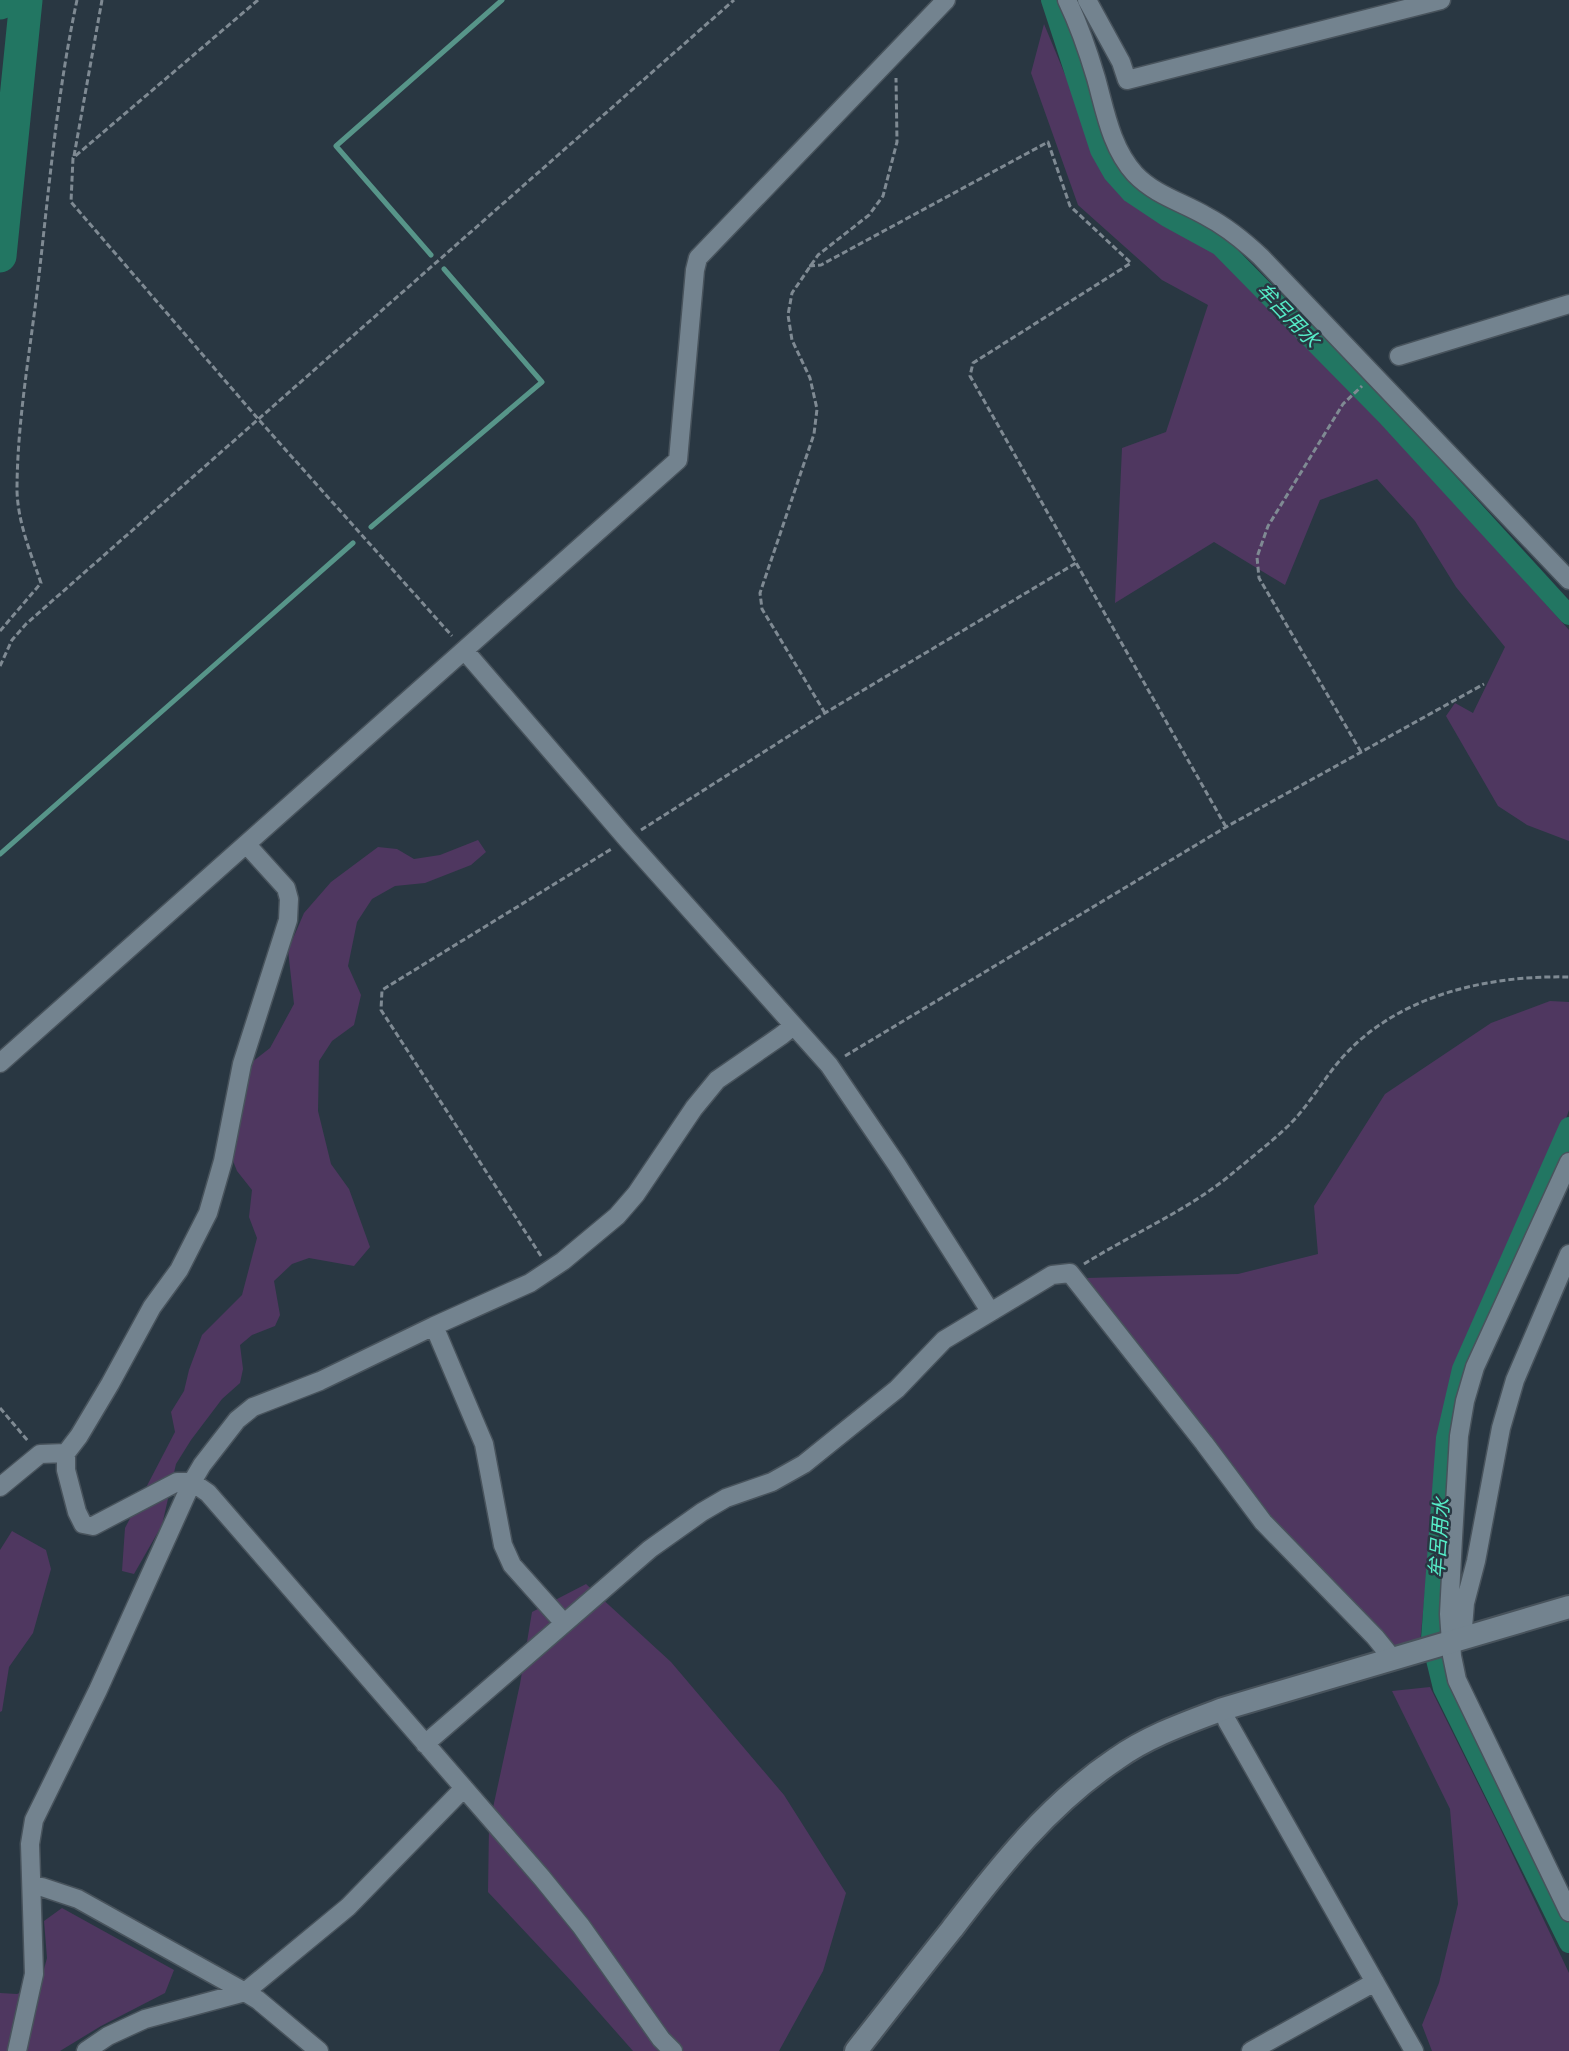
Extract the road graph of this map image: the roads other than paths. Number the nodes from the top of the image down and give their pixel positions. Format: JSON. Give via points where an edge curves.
{"nodes":[{"id":1,"x":946,"y":0,"type":"edge"},
{"id":2,"x":1067,"y":0,"type":"edge"},
{"id":3,"x":1087,"y":0,"type":"edge"},
{"id":4,"x":1441,"y":0,"type":"edge"},
{"id":5,"x":1569,"y":304,"type":"edge"},
{"id":6,"x":1399,"y":356,"type":"dead end"},
{"id":7,"x":1569,"y":580,"type":"edge"},
{"id":8,"x":465,"y":651,"type":"junction"},
{"id":9,"x":247,"y":845,"type":"junction"},
{"id":10,"x":793,"y":1026,"type":"junction"},
{"id":11,"x":0,"y":1063,"type":"edge"},
{"id":12,"x":1569,"y":1162,"type":"edge"},
{"id":13,"x":1569,"y":1254,"type":"edge"},
{"id":14,"x":990,"y":1311,"type":"junction"},
{"id":15,"x":434,"y":1326,"type":"junction"},
{"id":16,"x":66,"y":1453,"type":"junction"},
{"id":17,"x":192,"y":1482,"type":"junction"},
{"id":18,"x":0,"y":1486,"type":"edge"},
{"id":19,"x":1569,"y":1607,"type":"edge"},
{"id":20,"x":563,"y":1622,"type":"junction"},
{"id":21,"x":1452,"y":1642,"type":"junction"},
{"id":22,"x":1392,"y":1658,"type":"junction"},
{"id":23,"x":1223,"y":1709,"type":"junction"},
{"id":24,"x":425,"y":1744,"type":"junction"},
{"id":25,"x":464,"y":1788,"type":"junction"},
{"id":26,"x":32,"y":1887,"type":"junction"},
{"id":27,"x":1569,"y":1912,"type":"edge"},
{"id":28,"x":1375,"y":1982,"type":"junction"},
{"id":29,"x":245,"y":1992,"type":"junction"},
{"id":30,"x":17,"y":2051,"type":"edge"},
{"id":31,"x":86,"y":2051,"type":"edge"},
{"id":32,"x":319,"y":2051,"type":"edge"},
{"id":33,"x":673,"y":2051,"type":"edge"},
{"id":34,"x":856,"y":2051,"type":"edge"},
{"id":35,"x":1251,"y":2051,"type":"edge"},
{"id":36,"x":1414,"y":2051,"type":"edge"}],
"edges":[{"from":1,"to":8,"type":"street","via":[[698,258],[678,460]]},
{"from":2,"to":7,"type":"street","via":[[1080,27],[1112,135],[1136,175],[1157,192],[1235,234],[1261,257]]},
{"from":3,"to":4,"type":"street","via":[[1127,80]]},
{"from":5,"to":6,"type":"street"},
{"from":8,"to":9,"type":"street"},
{"from":8,"to":10,"type":"street"},
{"from":9,"to":11,"type":"street"},
{"from":9,"to":16,"type":"street","via":[[286,888],[288,920],[242,1064],[223,1161],[208,1213],[179,1270],[152,1307]]},
{"from":10,"to":14,"type":"street","via":[[828,1065]]},
{"from":10,"to":15,"type":"street","via":[[717,1080],[636,1194],[617,1216],[563,1262],[530,1283]]},
{"from":12,"to":21,"type":"street","via":[[1475,1367],[1465,1401],[1459,1436],[1449,1614]]},
{"from":13,"to":21,"type":"street","via":[[1515,1380],[1501,1428],[1476,1561]]},
{"from":14,"to":20,"type":"street","via":[[944,1340],[897,1389],[804,1464],[702,1512]]},
{"from":14,"to":22,"type":"street","via":[[1052,1275],[1070,1273],[1263,1522]]},
{"from":15,"to":17,"type":"street","via":[[320,1381],[253,1407],[237,1419]]},
{"from":15,"to":20,"type":"street","via":[[484,1444],[503,1545],[512,1565]]},
{"from":16,"to":17,"type":"street","via":[[66,1470],[83,1524],[93,1526],[177,1482]]},
{"from":16,"to":18,"type":"street","via":[[40,1454]]},
{"from":17,"to":24,"type":"street","via":[[208,1493]]},
{"from":17,"to":26,"type":"street","via":[[34,1820],[30,1844]]},
{"from":19,"to":21,"type":"street"},
{"from":20,"to":24,"type":"street"},
{"from":21,"to":22,"type":"street"},
{"from":21,"to":27,"type":"street","via":[[1457,1680]]},
{"from":22,"to":23,"type":"street"},
{"from":23,"to":28,"type":"street"},
{"from":23,"to":34,"type":"street","via":[[1167,1730],[1081,1784],[1034,1828],[993,1876]]},
{"from":24,"to":25,"type":"street"},
{"from":25,"to":29,"type":"street","via":[[348,1907]]},
{"from":25,"to":33,"type":"street","via":[[581,1926]]},
{"from":26,"to":29,"type":"street","via":[[78,1899]]},
{"from":26,"to":30,"type":"street","via":[[34,1974]]},
{"from":28,"to":35,"type":"street"},
{"from":28,"to":36,"type":"street"},
{"from":29,"to":31,"type":"street","via":[[145,2019]]},
{"from":29,"to":32,"type":"street"}]}
